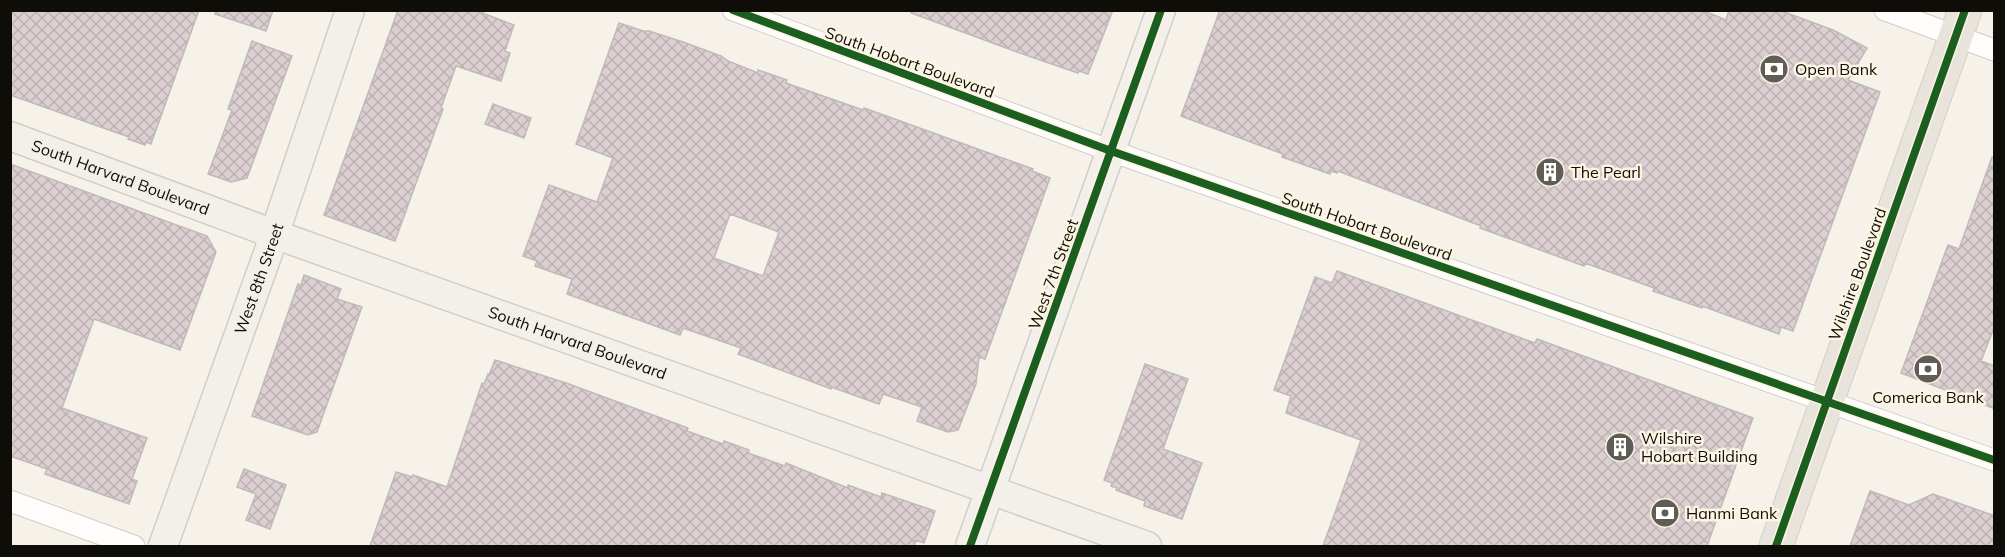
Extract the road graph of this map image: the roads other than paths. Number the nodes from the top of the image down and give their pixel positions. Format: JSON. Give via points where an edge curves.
{"nodes":[{"id":1,"x":350,"y":10,"type":"edge"},
{"id":2,"x":733,"y":10,"type":"edge"},
{"id":3,"x":1161,"y":10,"type":"edge"},
{"id":4,"x":1885,"y":10,"type":"edge"},
{"id":5,"x":1961,"y":23,"type":"edge"},
{"id":6,"x":1995,"y":50,"type":"edge"},
{"id":7,"x":10,"y":136,"type":"edge"},
{"id":8,"x":1111,"y":151,"type":"junction"},
{"id":9,"x":274,"y":234,"type":"junction"},
{"id":10,"x":1827,"y":401,"type":"junction"},
{"id":11,"x":1995,"y":460,"type":"edge"},
{"id":12,"x":990,"y":489,"type":"junction"},
{"id":13,"x":10,"y":501,"type":"edge"},
{"id":14,"x":134,"y":546,"type":"edge"},
{"id":15,"x":163,"y":546,"type":"edge"},
{"id":16,"x":970,"y":546,"type":"edge"},
{"id":17,"x":1147,"y":546,"type":"edge"},
{"id":18,"x":1776,"y":546,"type":"edge"}],
"edges":[{"from":1,"to":9,"type":"street","name":"West 8th Street"},
{"from":2,"to":8,"type":"street","name":"South Hobart Boulevard"},
{"from":3,"to":8,"type":"street","name":"West 7th Street"},
{"from":4,"to":5,"type":"street"},
{"from":5,"to":6,"type":"street"},
{"from":5,"to":10,"type":"main road","name":"Wilshire Boulevard"},
{"from":7,"to":9,"type":"street","name":"South Harvard Boulevard"},
{"from":8,"to":10,"type":"street","name":"South Hobart Boulevard"},
{"from":8,"to":12,"type":"street","name":"West 7th Street"},
{"from":9,"to":12,"type":"street","name":"South Harvard Boulevard"},
{"from":9,"to":15,"type":"street","name":"West 8th Street"},
{"from":10,"to":11,"type":"street","name":"South Hobart Boulevard"},
{"from":10,"to":18,"type":"main road","name":"Wilshire Boulevard"},
{"from":12,"to":16,"type":"street","name":"West 7th Street"},
{"from":12,"to":17,"type":"street","name":"South Harvard Boulevard"},
{"from":13,"to":14,"type":"street"}]}
